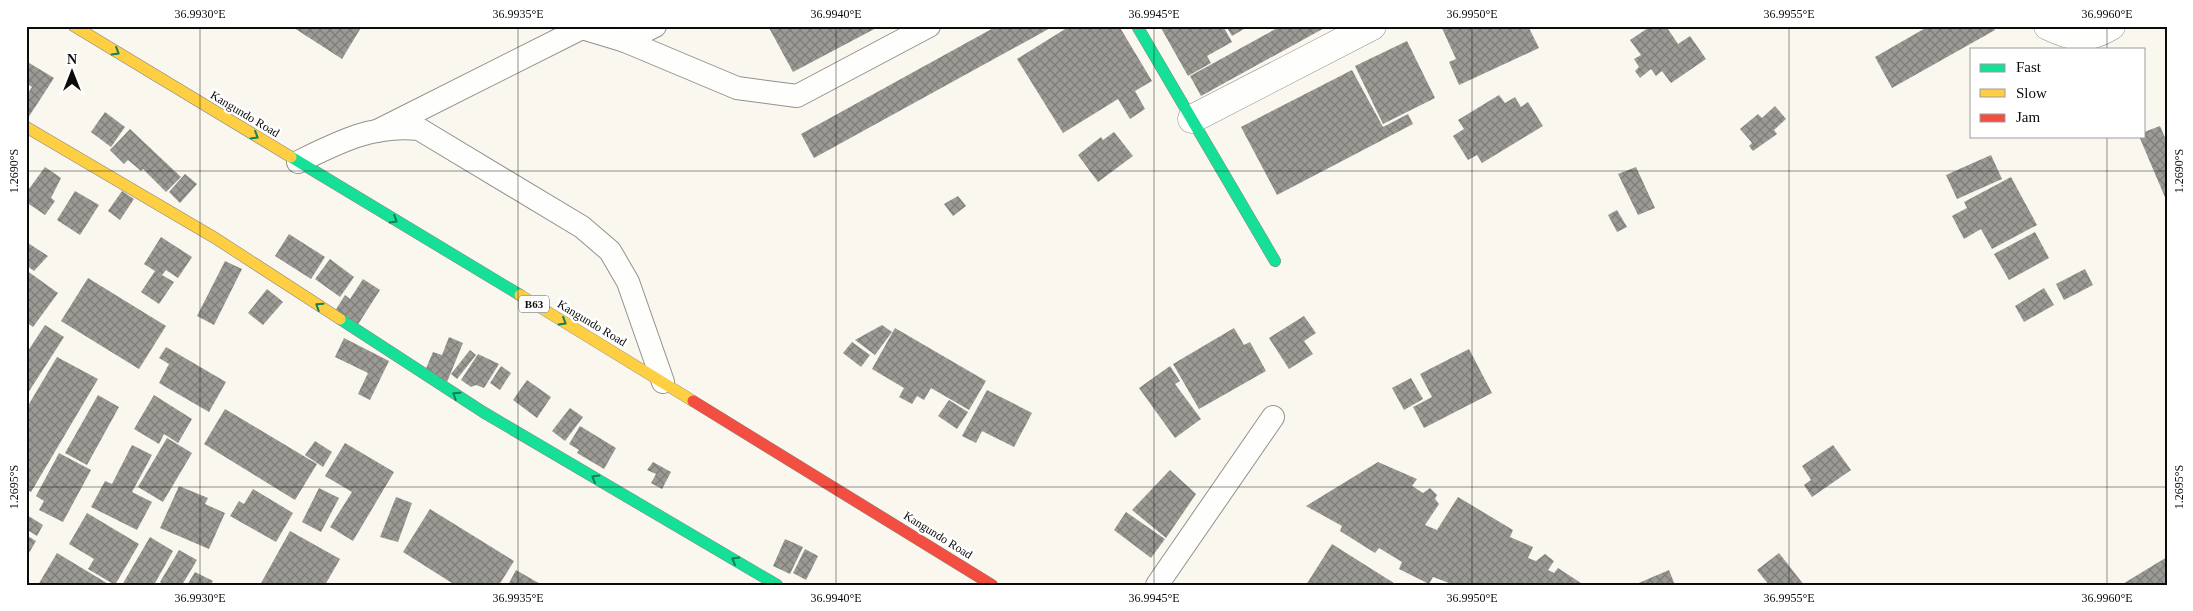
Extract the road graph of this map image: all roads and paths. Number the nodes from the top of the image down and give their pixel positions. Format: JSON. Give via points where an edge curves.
{"nodes":[{"id":1,"x":74,"y":26,"type":"edge"},
{"id":2,"x":655,"y":26,"type":"edge"},
{"id":3,"x":929,"y":26,"type":"edge"},
{"id":4,"x":1137,"y":26,"type":"edge"},
{"id":5,"x":1372,"y":26,"type":"edge"},
{"id":6,"x":2048,"y":26,"type":"edge"},
{"id":7,"x":2111,"y":26,"type":"edge"},
{"id":8,"x":625,"y":41,"type":"junction"},
{"id":9,"x":1192,"y":119,"type":"junction"},
{"id":10,"x":26,"y":127,"type":"edge"},
{"id":11,"x":377,"y":131,"type":"junction"},
{"id":12,"x":298,"y":162,"type":"junction"},
{"id":13,"x":1275,"y":261,"type":"dead end"},
{"id":14,"x":663,"y":382,"type":"junction"},
{"id":15,"x":1273,"y":417,"type":"dead end"},
{"id":16,"x":778,"y":585,"type":"edge"},
{"id":17,"x":992,"y":585,"type":"edge"},
{"id":18,"x":1157,"y":585,"type":"edge"}],
"edges":[{"from":1,"to":12,"type":"main road","name":"Kangundo Road","number":"B63","one_way":true},
{"from":2,"to":8,"type":"lane"},
{"from":3,"to":8,"type":"lane","via":[[797,96],[736,88]]},
{"from":4,"to":9,"type":"main road"},
{"from":5,"to":9,"type":"street"},
{"from":6,"to":7,"type":"street","via":[[2072,38],[2097,34]]},
{"from":8,"to":11,"type":"lane","via":[[582,28]]},
{"from":9,"to":13,"type":"main road"},
{"from":16,"to":10,"type":"main road","one_way":true,"via":[[483,412],[214,238]]},
{"from":11,"to":12,"type":"lane","via":[[355,135]]},
{"from":11,"to":14,"type":"lane","via":[[398,127],[419,129],[582,227],[610,251],[628,282]]},
{"from":12,"to":14,"type":"main road","name":"Kangundo Road","number":"B63","one_way":true},
{"from":14,"to":17,"type":"main road","name":"Kangundo Road","number":"B63"},
{"from":15,"to":18,"type":"lane"}]}
